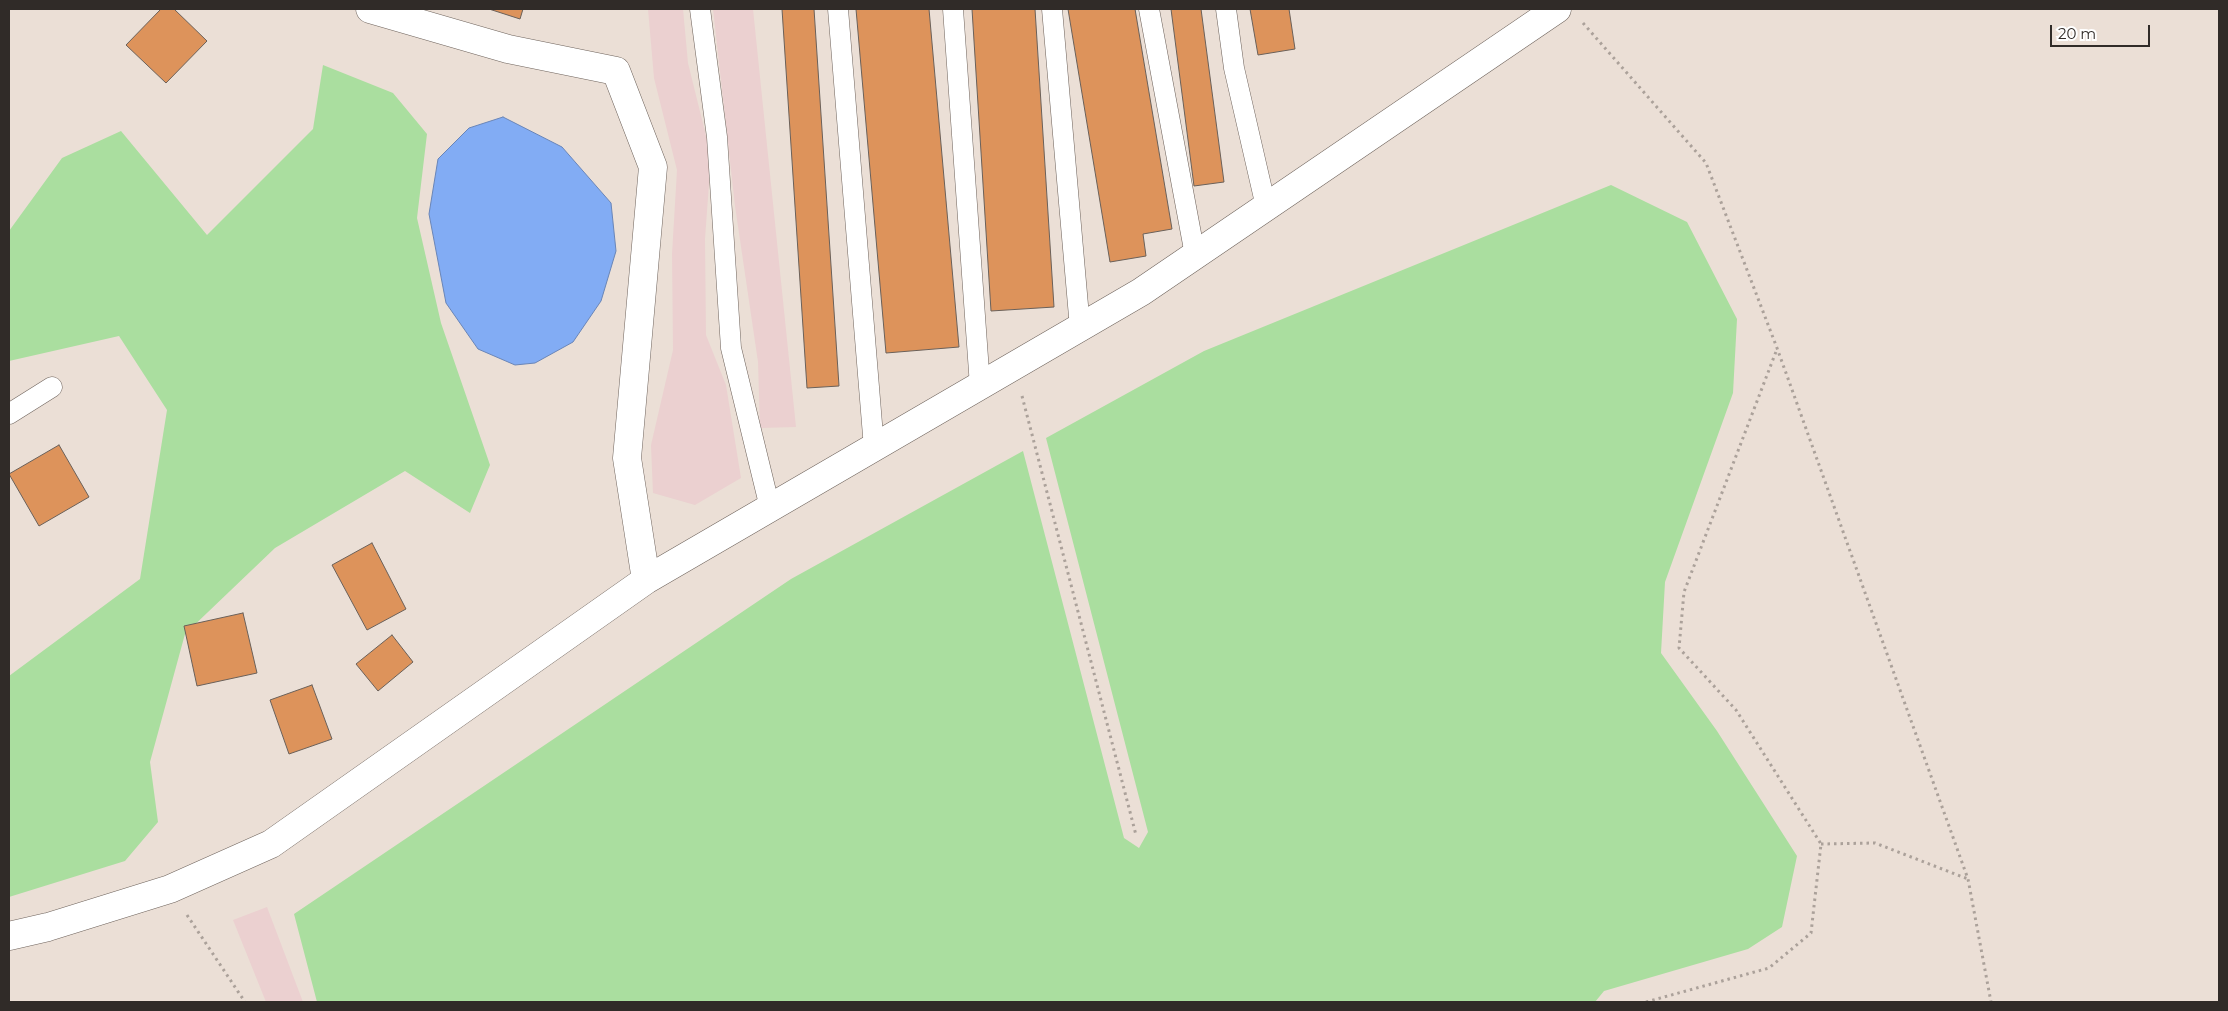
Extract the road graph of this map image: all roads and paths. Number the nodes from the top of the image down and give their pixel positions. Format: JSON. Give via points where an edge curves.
{"nodes":[{"id":1,"x":370,"y":9,"type":"edge"},
{"id":2,"x":700,"y":9,"type":"edge"},
{"id":3,"x":838,"y":9,"type":"edge"},
{"id":4,"x":953,"y":9,"type":"edge"},
{"id":5,"x":1052,"y":9,"type":"edge"},
{"id":6,"x":1149,"y":9,"type":"edge"},
{"id":7,"x":1226,"y":9,"type":"edge"},
{"id":8,"x":1567,"y":12,"type":"edge"},
{"id":9,"x":1266,"y":207,"type":"junction"},
{"id":10,"x":1195,"y":255,"type":"junction"},
{"id":11,"x":1080,"y":328,"type":"junction"},
{"id":12,"x":1777,"y":348,"type":"junction"},
{"id":13,"x":1014,"y":366,"type":"junction"},
{"id":14,"x":980,"y":386,"type":"junction"},
{"id":15,"x":52,"y":387,"type":"dead end"},
{"id":16,"x":9,"y":414,"type":"edge"},
{"id":17,"x":874,"y":448,"type":"junction"},
{"id":18,"x":770,"y":508,"type":"junction"},
{"id":19,"x":646,"y":580,"type":"junction"},
{"id":20,"x":1136,"y":835,"type":"dead end"},
{"id":21,"x":1821,"y":844,"type":"junction"},
{"id":22,"x":1968,"y":879,"type":"junction"},
{"id":23,"x":170,"y":889,"type":"junction"},
{"id":24,"x":9,"y":936,"type":"edge"},
{"id":25,"x":245,"y":1002,"type":"edge"},
{"id":26,"x":1646,"y":1002,"type":"edge"},
{"id":27,"x":1991,"y":1002,"type":"edge"}],
"edges":[{"from":1,"to":19,"type":"street","via":[[508,48],[616,71],[652,167],[627,458]]},
{"from":2,"to":18,"type":"lane","via":[[717,137],[731,348]]},
{"from":3,"to":17,"type":"lane"},
{"from":4,"to":14,"type":"lane"},
{"from":5,"to":11,"type":"lane"},
{"from":6,"to":10,"type":"lane"},
{"from":7,"to":9,"type":"lane","via":[[1234,68]]},
{"from":8,"to":9,"type":"street"},
{"from":8,"to":12,"type":"path","via":[[1706,163]]},
{"from":9,"to":10,"type":"street"},
{"from":10,"to":11,"type":"street"},
{"from":11,"to":13,"type":"street"},
{"from":12,"to":21,"type":"path","via":[[1684,592],[1679,648],[1736,710]]},
{"from":12,"to":22,"type":"path"},
{"from":13,"to":14,"type":"street"},
{"from":13,"to":20,"type":"path"},
{"from":14,"to":17,"type":"street"},
{"from":15,"to":16,"type":"lane"},
{"from":17,"to":18,"type":"street"},
{"from":18,"to":19,"type":"street"},
{"from":19,"to":23,"type":"street","via":[[271,844]]},
{"from":21,"to":22,"type":"path","via":[[1875,843]]},
{"from":21,"to":26,"type":"path","via":[[1811,933],[1769,968]]},
{"from":22,"to":27,"type":"path"},
{"from":23,"to":24,"type":"street"},
{"from":23,"to":25,"type":"path"}]}
